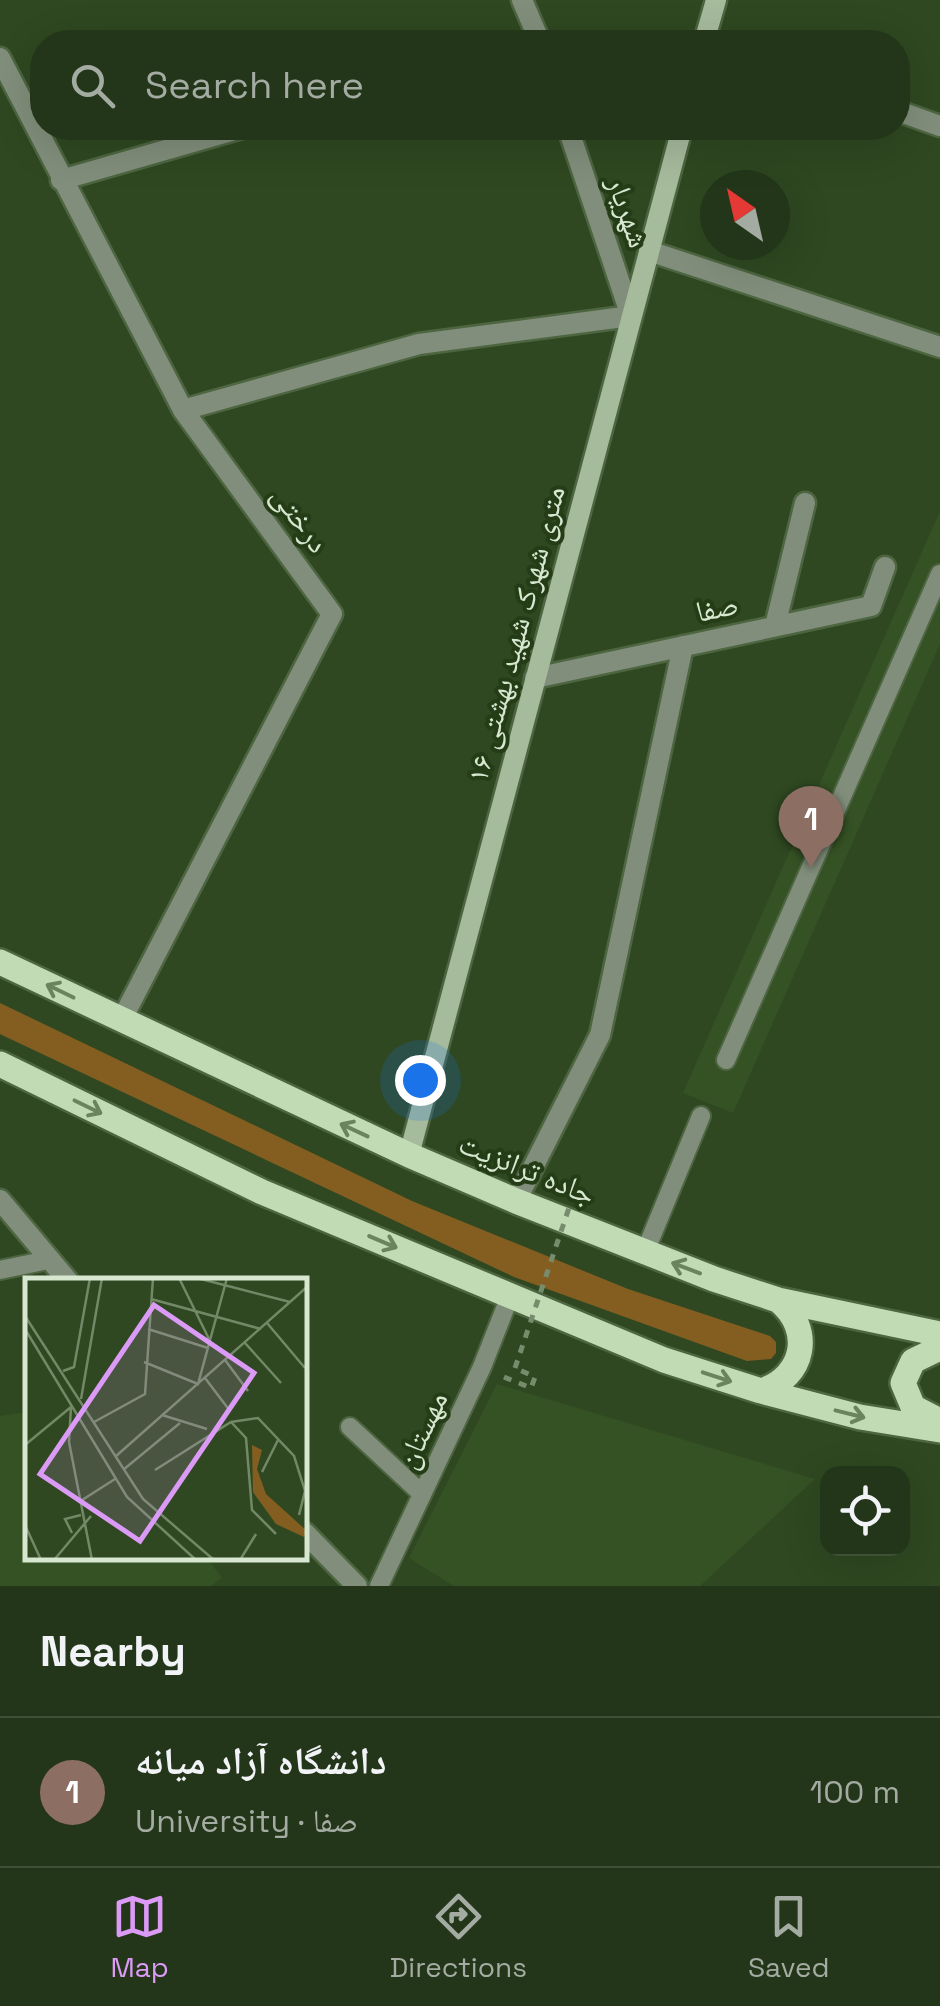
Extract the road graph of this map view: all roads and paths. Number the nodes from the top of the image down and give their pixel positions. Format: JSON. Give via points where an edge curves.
{"nodes":[{"id":1,"x":522,"y":0,"type":"edge"},
{"id":2,"x":716,"y":0,"type":"edge"},
{"id":3,"x":534,"y":30,"type":"edge"},
{"id":4,"x":707,"y":30,"type":"edge"},
{"id":5,"x":0,"y":58,"type":"edge"},
{"id":6,"x":910,"y":115,"type":"edge"},
{"id":7,"x":30,"y":118,"type":"edge"},
{"id":8,"x":940,"y":126,"type":"edge"},
{"id":9,"x":41,"y":140,"type":"edge"},
{"id":10,"x":200,"y":140,"type":"edge"},
{"id":11,"x":572,"y":140,"type":"edge"},
{"id":12,"x":679,"y":140,"type":"edge"},
{"id":13,"x":61,"y":180,"type":"junction"},
{"id":14,"x":649,"y":251,"type":"junction"},
{"id":15,"x":632,"y":316,"type":"junction"},
{"id":16,"x":940,"y":348,"type":"edge"},
{"id":17,"x":183,"y":410,"type":"junction"},
{"id":18,"x":805,"y":503,"type":"dead end"},
{"id":19,"x":886,"y":567,"type":"dead end"},
{"id":20,"x":940,"y":574,"type":"edge"},
{"id":21,"x":775,"y":626,"type":"junction"},
{"id":22,"x":683,"y":646,"type":"junction"},
{"id":23,"x":535,"y":678,"type":"junction"},
{"id":24,"x":0,"y":962,"type":"edge"},
{"id":25,"x":121,"y":1021,"type":"junction"},
{"id":26,"x":726,"y":1060,"type":"dead end"},
{"id":27,"x":0,"y":1064,"type":"edge"},
{"id":28,"x":702,"y":1116,"type":"dead end"},
{"id":29,"x":409,"y":1155,"type":"junction"},
{"id":30,"x":574,"y":1196,"type":"dead end"},
{"id":31,"x":0,"y":1200,"type":"edge"},
{"id":32,"x":516,"y":1201,"type":"junction"},
{"id":33,"x":645,"y":1252,"type":"junction"},
{"id":34,"x":48,"y":1260,"type":"junction"},
{"id":35,"x":0,"y":1270,"type":"edge"},
{"id":36,"x":65,"y":1278,"type":"edge"},
{"id":37,"x":510,"y":1296,"type":"junction"},
{"id":38,"x":778,"y":1300,"type":"junction"},
{"id":39,"x":940,"y":1334,"type":"edge"},
{"id":40,"x":940,"y":1348,"type":"edge"},
{"id":41,"x":482,"y":1367,"type":"junction"},
{"id":42,"x":761,"y":1391,"type":"junction"},
{"id":43,"x":940,"y":1422,"type":"edge"},
{"id":44,"x":350,"y":1427,"type":"dead end"},
{"id":45,"x":940,"y":1430,"type":"edge"},
{"id":46,"x":422,"y":1494,"type":"junction"},
{"id":47,"x":308,"y":1535,"type":"edge"},
{"id":48,"x":356,"y":1586,"type":"edge"},
{"id":49,"x":379,"y":1586,"type":"edge"}],
"edges":[{"from":1,"to":3,"type":"street"},
{"from":2,"to":4,"type":"street"},
{"from":5,"to":7,"type":"street","name":"درختی"},
{"from":6,"to":8,"type":"street"},
{"from":9,"to":13,"type":"street","name":"درختی"},
{"from":10,"to":13,"type":"street"},
{"from":11,"to":15,"type":"street","name":"شهریار"},
{"from":12,"to":14,"type":"street","name":"۱۶ متری شهرک شهيد بهشتی"},
{"from":13,"to":17,"type":"street","name":"درختی"},
{"from":14,"to":15,"type":"street","name":"۱۶ متری شهرک شهيد بهشتی"},
{"from":14,"to":16,"type":"street"},
{"from":15,"to":17,"type":"street","via":[[419,344]]},
{"from":15,"to":23,"type":"street","name":"۱۶ متری شهرک شهيد بهشتی"},
{"from":17,"to":25,"type":"street","name":"درختی","via":[[332,614]]},
{"from":18,"to":21,"type":"street"},
{"from":19,"to":21,"type":"street","name":"صفا","via":[[871,606]]},
{"from":20,"to":26,"type":"lane"},
{"from":21,"to":22,"type":"street","name":"صفا"},
{"from":22,"to":23,"type":"street","name":"صفا"},
{"from":22,"to":32,"type":"street","via":[[600,1036]]},
{"from":23,"to":29,"type":"street","name":"۱۶ متری شهرک شهيد بهشتی"},
{"from":25,"to":24,"type":"main road","name":"جاده ترانزیت","one_way":true},
{"from":29,"to":25,"type":"main road","name":"جاده ترانزیت","one_way":true},
{"from":27,"to":37,"type":"main road","one_way":true,"via":[[262,1192]]},
{"from":28,"to":33,"type":"lane"},
{"from":29,"to":32,"type":"main road","name":"جاده ترانزیت"},
{"from":30,"to":41,"type":"path","bridge":true,"via":[[515,1368],[535,1377],[531,1388]]},
{"from":31,"to":34,"type":"street"},
{"from":32,"to":33,"type":"main road","name":"جاده ترانزیت"},
{"from":38,"to":33,"type":"main road","name":"جاده ترانزیت","one_way":true},
{"from":34,"to":35,"type":"lane"},
{"from":34,"to":36,"type":"street"},
{"from":37,"to":41,"type":"lane","name":"مهستان"},
{"from":37,"to":42,"type":"main road","one_way":true,"via":[[664,1360]]},
{"from":38,"to":39,"type":"main road","name":"جاده ترانزیت"},
{"from":38,"to":42,"type":"main road","via":[[794,1316],[801,1350],[792,1372]]},
{"from":40,"to":43,"type":"main road","via":[[913,1360],[902,1383],[912,1407]]},
{"from":41,"to":46,"type":"lane","name":"مهستان"},
{"from":42,"to":45,"type":"main road","one_way":true},
{"from":44,"to":46,"type":"lane"},
{"from":46,"to":49,"type":"lane","name":"مهستان"},
{"from":47,"to":48,"type":"street"}]}
